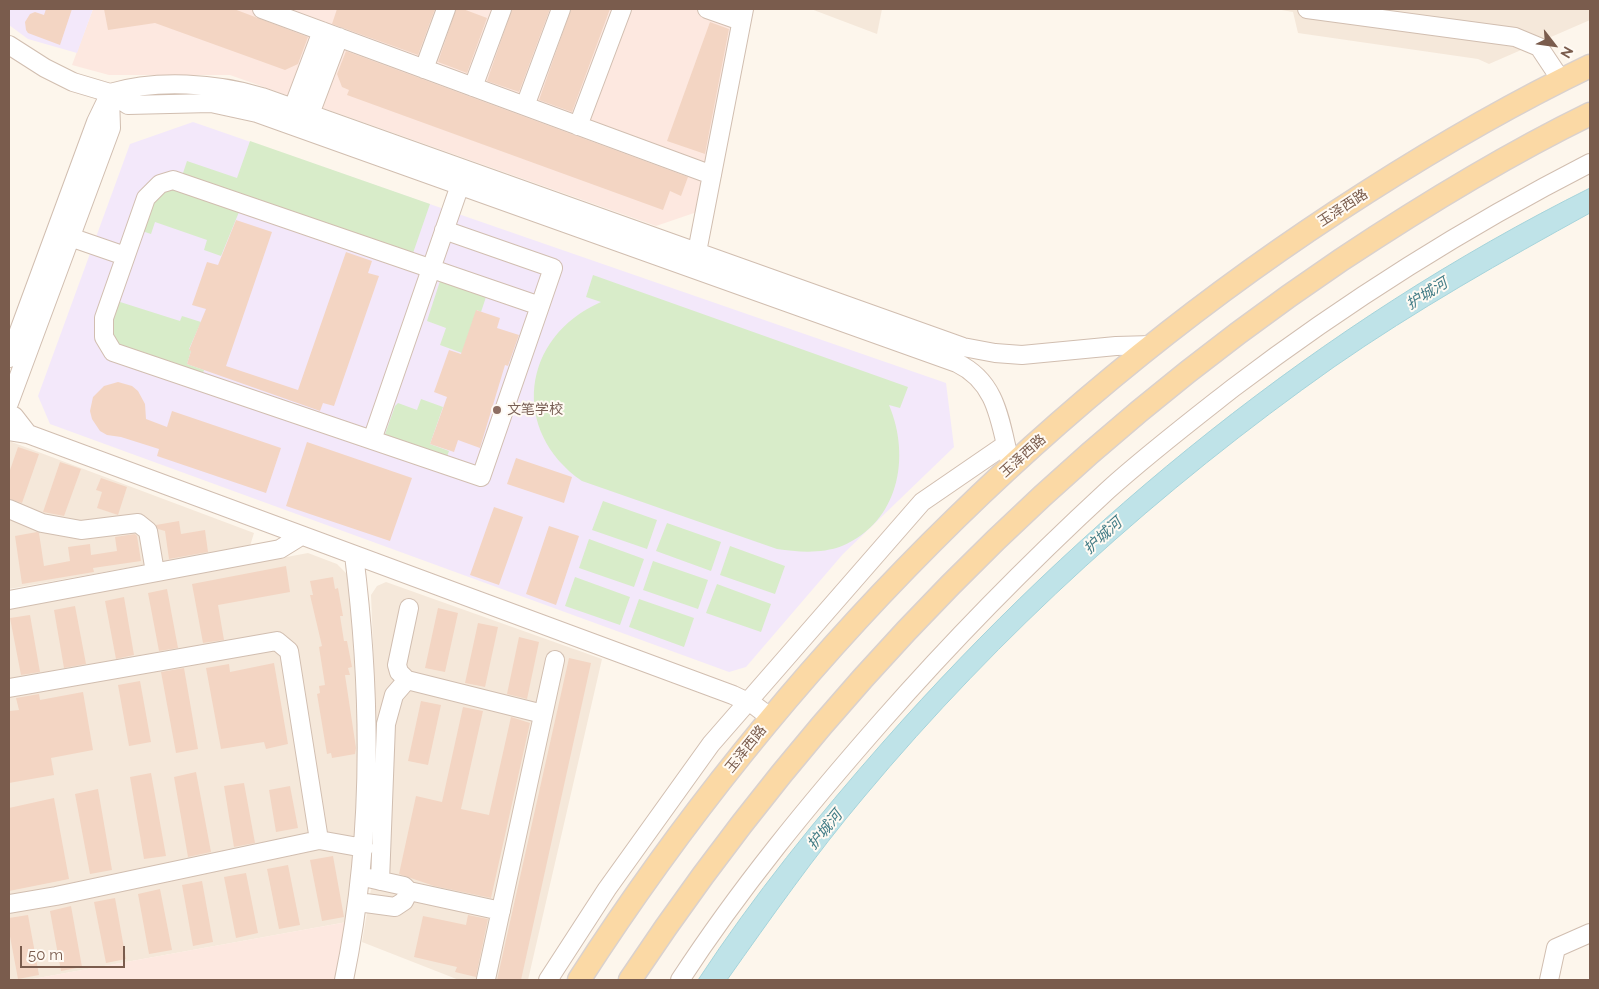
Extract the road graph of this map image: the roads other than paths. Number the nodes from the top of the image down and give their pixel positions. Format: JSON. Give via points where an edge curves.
{"nodes":[{"id":1,"x":262,"y":9,"type":"edge"},
{"id":2,"x":446,"y":9,"type":"edge"},
{"id":3,"x":502,"y":9,"type":"edge"},
{"id":4,"x":561,"y":9,"type":"edge"},
{"id":5,"x":622,"y":9,"type":"edge"},
{"id":6,"x":707,"y":9,"type":"edge"},
{"id":7,"x":1307,"y":9,"type":"edge"},
{"id":8,"x":743,"y":15,"type":"edge"},
{"id":9,"x":322,"y":31,"type":"junction"},
{"id":10,"x":339,"y":37,"type":"junction"},
{"id":11,"x":9,"y":45,"type":"edge"},
{"id":12,"x":1590,"y":66,"type":"edge"},
{"id":13,"x":424,"y":68,"type":"junction"},
{"id":14,"x":1561,"y":80,"type":"junction"},
{"id":15,"x":473,"y":87,"type":"junction"},
{"id":16,"x":110,"y":93,"type":"junction"},
{"id":17,"x":524,"y":106,"type":"junction"},
{"id":18,"x":293,"y":108,"type":"junction"},
{"id":19,"x":310,"y":114,"type":"junction"},
{"id":20,"x":1590,"y":114,"type":"edge"},
{"id":21,"x":578,"y":126,"type":"junction"},
{"id":22,"x":1590,"y":163,"type":"edge"},
{"id":23,"x":712,"y":175,"type":"junction"},
{"id":24,"x":460,"y":185,"type":"junction"},
{"id":25,"x":444,"y":230,"type":"junction"},
{"id":26,"x":70,"y":237,"type":"junction"},
{"id":27,"x":697,"y":252,"type":"junction"},
{"id":28,"x":125,"y":256,"type":"junction"},
{"id":29,"x":431,"y":268,"type":"junction"},
{"id":30,"x":540,"y":306,"type":"junction"},
{"id":31,"x":1152,"y":345,"type":"junction"},
{"id":32,"x":9,"y":358,"type":"edge"},
{"id":33,"x":9,"y":403,"type":"edge"},
{"id":34,"x":9,"y":414,"type":"edge"},
{"id":35,"x":9,"y":431,"type":"edge"},
{"id":36,"x":28,"y":434,"type":"junction"},
{"id":37,"x":372,"y":440,"type":"junction"},
{"id":38,"x":1008,"y":456,"type":"junction"},
{"id":39,"x":9,"y":509,"type":"edge"},
{"id":40,"x":301,"y":536,"type":"junction"},
{"id":41,"x":354,"y":555,"type":"junction"},
{"id":42,"x":155,"y":572,"type":"junction"},
{"id":43,"x":9,"y":600,"type":"edge"},
{"id":44,"x":409,"y":608,"type":"dead end"},
{"id":45,"x":555,"y":660,"type":"dead end"},
{"id":46,"x":407,"y":680,"type":"junction"},
{"id":47,"x":9,"y":688,"type":"edge"},
{"id":48,"x":748,"y":701,"type":"junction"},
{"id":49,"x":543,"y":714,"type":"junction"},
{"id":50,"x":771,"y":718,"type":"junction"},
{"id":51,"x":319,"y":840,"type":"junction"},
{"id":52,"x":364,"y":848,"type":"junction"},
{"id":53,"x":361,"y":876,"type":"junction"},
{"id":54,"x":380,"y":881,"type":"junction"},
{"id":55,"x":409,"y":891,"type":"junction"},
{"id":56,"x":358,"y":902,"type":"junction"},
{"id":57,"x":9,"y":904,"type":"edge"},
{"id":58,"x":501,"y":911,"type":"junction"},
{"id":59,"x":1590,"y":933,"type":"edge"},
{"id":60,"x":486,"y":979,"type":"dead end"},
{"id":61,"x":344,"y":980,"type":"edge"},
{"id":62,"x":548,"y":980,"type":"edge"},
{"id":63,"x":578,"y":980,"type":"edge"},
{"id":64,"x":630,"y":980,"type":"edge"},
{"id":65,"x":680,"y":980,"type":"edge"},
{"id":66,"x":1550,"y":980,"type":"edge"}],
"edges":[{"from":1,"to":9,"type":"street"},
{"from":2,"to":13,"type":"street"},
{"from":3,"to":15,"type":"street"},
{"from":4,"to":17,"type":"street"},
{"from":5,"to":21,"type":"street"},
{"from":6,"to":8,"type":"street"},
{"from":7,"to":14,"type":"street","via":[[1515,37],[1539,47]]},
{"from":8,"to":23,"type":"street"},
{"from":9,"to":10,"type":"street"},
{"from":9,"to":18,"type":"street"},
{"from":10,"to":13,"type":"street"},
{"from":10,"to":19,"type":"street"},
{"from":11,"to":16,"type":"street","via":[[73,82]]},
{"from":12,"to":14,"type":"main road","name":"玉泽西路"},
{"from":13,"to":15,"type":"street"},
{"from":14,"to":31,"type":"main road","name":"玉泽西路","via":[[1451,140],[1345,206]]},
{"from":15,"to":17,"type":"street"},
{"from":16,"to":18,"type":"street","via":[[127,88],[213,86],[246,92]]},
{"from":16,"to":24,"type":"street","via":[[128,104],[193,102],[242,108]]},
{"from":16,"to":26,"type":"street","via":[[111,128]]},
{"from":16,"to":32,"type":"street","via":[[96,122]]},
{"from":17,"to":21,"type":"street"},
{"from":18,"to":19,"type":"street"},
{"from":19,"to":27,"type":"street"},
{"from":20,"to":64,"type":"main road","via":[[1473,178],[1317,277],[1202,360],[1040,498],[914,621],[819,728],[728,841]]},
{"from":21,"to":23,"type":"street"},
{"from":22,"to":65,"type":"street","via":[[1472,228],[1365,295],[1238,385],[1110,488],[984,611],[864,741],[754,876]]},
{"from":23,"to":27,"type":"street"},
{"from":24,"to":25,"type":"street"},
{"from":24,"to":38,"type":"street","via":[[957,363],[979,378],[992,394]]},
{"from":25,"to":29,"type":"street"},
{"from":25,"to":30,"type":"street","via":[[553,268]]},
{"from":26,"to":28,"type":"street"},
{"from":26,"to":33,"type":"street"},
{"from":27,"to":31,"type":"street","via":[[962,347],[1022,355]]},
{"from":28,"to":29,"type":"street","via":[[150,192],[173,180]]},
{"from":28,"to":37,"type":"street","via":[[102,324],[105,342],[112,352]]},
{"from":29,"to":30,"type":"street"},
{"from":29,"to":37,"type":"street"},
{"from":30,"to":37,"type":"street","via":[[481,478]]},
{"from":31,"to":38,"type":"main road","name":"玉泽西路"},
{"from":34,"to":36,"type":"street"},
{"from":35,"to":36,"type":"street"},
{"from":36,"to":40,"type":"street"},
{"from":38,"to":48,"type":"street","via":[[922,502]]},
{"from":38,"to":50,"type":"main road","name":"玉泽西路"},
{"from":39,"to":42,"type":"street","via":[[42,523],[81,530],[138,522],[148,531]]},
{"from":40,"to":41,"type":"street"},
{"from":40,"to":42,"type":"street","via":[[280,549]]},
{"from":41,"to":48,"type":"street"},
{"from":41,"to":52,"type":"street","via":[[367,710]]},
{"from":42,"to":43,"type":"street"},
{"from":44,"to":46,"type":"street","via":[[397,665]]},
{"from":45,"to":49,"type":"street"},
{"from":46,"to":49,"type":"street"},
{"from":46,"to":54,"type":"street","via":[[394,695],[386,724]]},
{"from":47,"to":51,"type":"street","via":[[277,641],[289,651]]},
{"from":48,"to":50,"type":"street"},
{"from":48,"to":62,"type":"street","via":[[711,744],[658,816]]},
{"from":49,"to":58,"type":"street"},
{"from":50,"to":63,"type":"main road","name":"玉泽西路","via":[[694,815]]},
{"from":51,"to":52,"type":"street"},
{"from":51,"to":57,"type":"street"},
{"from":52,"to":53,"type":"street"},
{"from":53,"to":54,"type":"street"},
{"from":53,"to":56,"type":"street"},
{"from":54,"to":55,"type":"street","via":[[404,886]]},
{"from":55,"to":56,"type":"street","via":[[404,902],[395,907]]},
{"from":55,"to":58,"type":"street"},
{"from":56,"to":61,"type":"street"},
{"from":58,"to":60,"type":"street"},
{"from":59,"to":66,"type":"street","via":[[1556,948]]}]}
